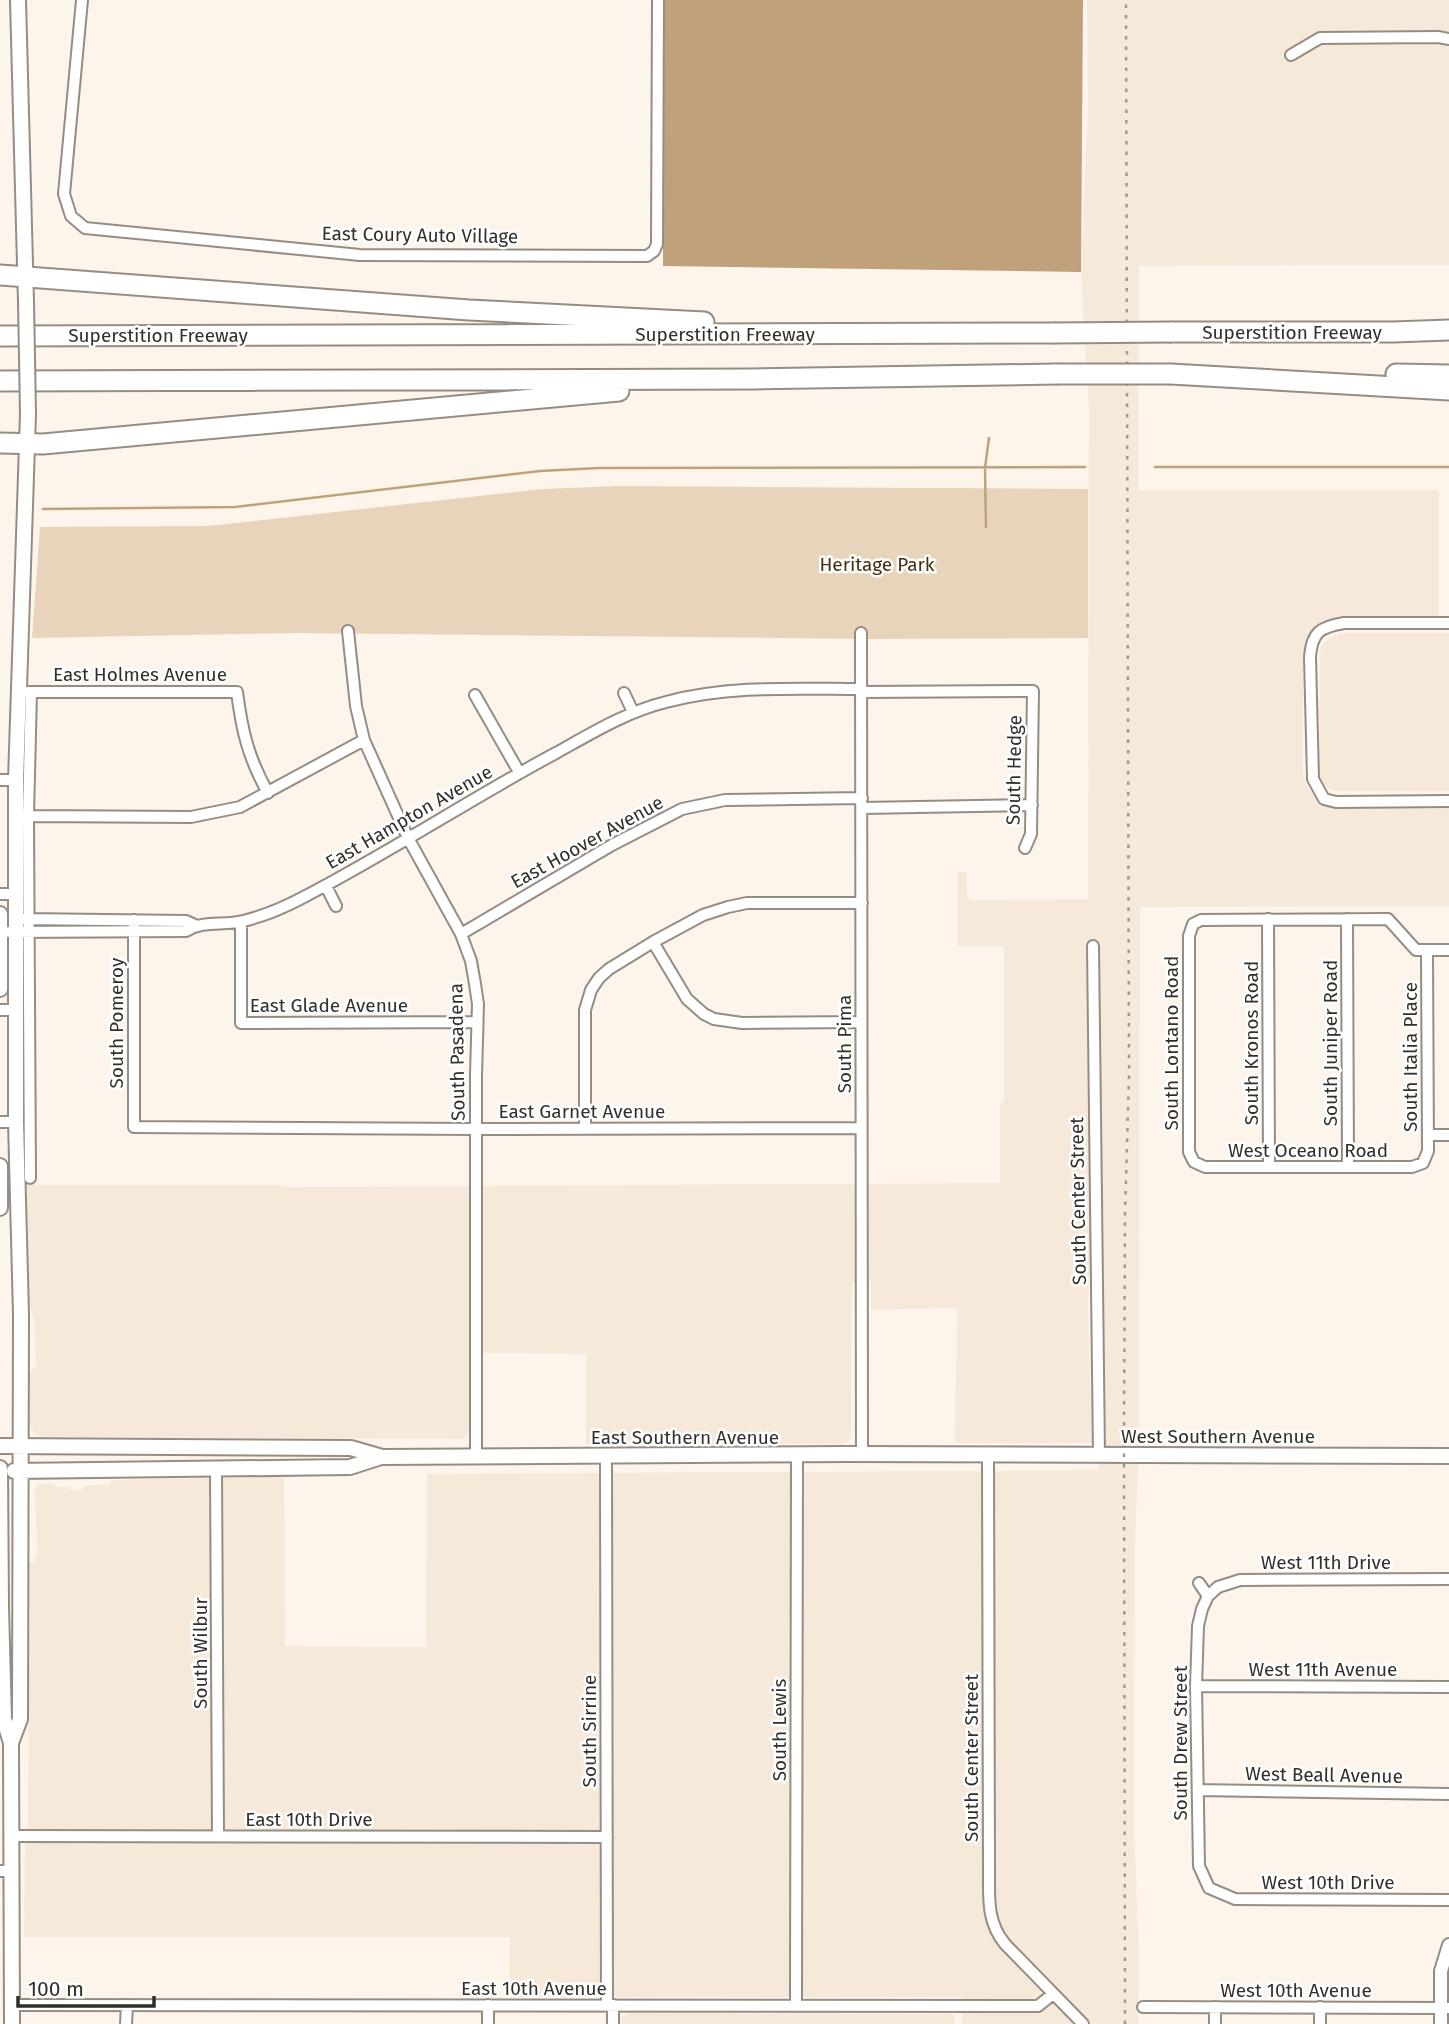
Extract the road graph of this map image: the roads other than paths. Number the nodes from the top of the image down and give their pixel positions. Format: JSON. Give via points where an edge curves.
{"nodes":[{"id":1,"x":18,"y":0,"type":"edge"},
{"id":2,"x":82,"y":0,"type":"edge"},
{"id":3,"x":658,"y":0,"type":"edge"},
{"id":4,"x":1449,"y":39,"type":"edge"},
{"id":5,"x":1292,"y":55,"type":"dead end"},
{"id":6,"x":0,"y":275,"type":"edge"},
{"id":7,"x":26,"y":277,"type":"junction"},
{"id":8,"x":1443,"y":329,"type":"edge"},
{"id":9,"x":936,"y":333,"type":"junction"},
{"id":10,"x":0,"y":336,"type":"edge"},
{"id":11,"x":1171,"y":374,"type":"junction"},
{"id":12,"x":1449,"y":375,"type":"edge"},
{"id":13,"x":752,"y":379,"type":"junction"},
{"id":14,"x":0,"y":381,"type":"edge"},
{"id":15,"x":1449,"y":390,"type":"edge"},
{"id":16,"x":0,"y":443,"type":"edge"},
{"id":17,"x":28,"y":443,"type":"junction"},
{"id":18,"x":1449,"y":623,"type":"edge"},
{"id":19,"x":348,"y":631,"type":"dead end"},
{"id":20,"x":861,"y":633,"type":"dead end"},
{"id":21,"x":862,"y":691,"type":"junction"},
{"id":22,"x":1033,"y":691,"type":"joint"},
{"id":23,"x":25,"y":692,"type":"junction"},
{"id":24,"x":624,"y":693,"type":"dead end"},
{"id":25,"x":475,"y":695,"type":"dead end"},
{"id":26,"x":633,"y":712,"type":"junction"},
{"id":27,"x":365,"y":740,"type":"junction"},
{"id":28,"x":519,"y":772,"type":"junction"},
{"id":29,"x":0,"y":780,"type":"edge"},
{"id":30,"x":16,"y":780,"type":"junction"},
{"id":31,"x":268,"y":793,"type":"junction"},
{"id":32,"x":1449,"y":801,"type":"edge"},
{"id":33,"x":862,"y":803,"type":"junction"},
{"id":34,"x":1032,"y":805,"type":"junction"},
{"id":35,"x":28,"y":816,"type":"junction"},
{"id":36,"x":408,"y":838,"type":"junction"},
{"id":37,"x":1025,"y":848,"type":"dead end"},
{"id":38,"x":326,"y":886,"type":"junction"},
{"id":39,"x":0,"y":894,"type":"edge"},
{"id":40,"x":16,"y":894,"type":"junction"},
{"id":41,"x":862,"y":903,"type":"junction"},
{"id":42,"x":336,"y":906,"type":"dead end"},
{"id":43,"x":0,"y":914,"type":"edge"},
{"id":44,"x":0,"y":919,"type":"edge"},
{"id":45,"x":1268,"y":919,"type":"junction"},
{"id":46,"x":1347,"y":919,"type":"junction"},
{"id":47,"x":241,"y":922,"type":"junction"},
{"id":48,"x":22,"y":925,"type":"junction"},
{"id":49,"x":134,"y":925,"type":"junction"},
{"id":50,"x":0,"y":932,"type":"edge"},
{"id":51,"x":461,"y":934,"type":"junction"},
{"id":52,"x":653,"y":942,"type":"junction"},
{"id":53,"x":1093,"y":946,"type":"dead end"},
{"id":54,"x":1427,"y":950,"type":"junction"},
{"id":55,"x":1449,"y":950,"type":"edge"},
{"id":56,"x":0,"y":989,"type":"edge"},
{"id":57,"x":0,"y":1010,"type":"edge"},
{"id":58,"x":16,"y":1010,"type":"junction"},
{"id":59,"x":477,"y":1022,"type":"junction"},
{"id":60,"x":861,"y":1022,"type":"junction"},
{"id":61,"x":0,"y":1122,"type":"edge"},
{"id":62,"x":16,"y":1122,"type":"junction"},
{"id":63,"x":134,"y":1127,"type":"joint"},
{"id":64,"x":585,"y":1128,"type":"junction"},
{"id":65,"x":861,"y":1128,"type":"junction"},
{"id":66,"x":477,"y":1129,"type":"junction"},
{"id":67,"x":1428,"y":1135,"type":"junction"},
{"id":68,"x":1449,"y":1135,"type":"edge"},
{"id":69,"x":1194,"y":1162,"type":"joint"},
{"id":70,"x":1423,"y":1163,"type":"joint"},
{"id":71,"x":0,"y":1166,"type":"edge"},
{"id":72,"x":1269,"y":1167,"type":"junction"},
{"id":73,"x":1348,"y":1167,"type":"junction"},
{"id":74,"x":30,"y":1178,"type":"dead end"},
{"id":75,"x":0,"y":1208,"type":"edge"},
{"id":76,"x":0,"y":1446,"type":"edge"},
{"id":77,"x":21,"y":1446,"type":"junction"},
{"id":78,"x":302,"y":1448,"type":"junction"},
{"id":79,"x":797,"y":1455,"type":"junction"},
{"id":80,"x":862,"y":1455,"type":"junction"},
{"id":81,"x":988,"y":1455,"type":"junction"},
{"id":82,"x":1099,"y":1455,"type":"junction"},
{"id":83,"x":606,"y":1456,"type":"junction"},
{"id":84,"x":1449,"y":1456,"type":"edge"},
{"id":85,"x":382,"y":1457,"type":"junction"},
{"id":86,"x":476,"y":1457,"type":"junction"},
{"id":87,"x":0,"y":1469,"type":"edge"},
{"id":88,"x":216,"y":1469,"type":"junction"},
{"id":89,"x":21,"y":1471,"type":"junction"},
{"id":90,"x":1449,"y":1579,"type":"edge"},
{"id":91,"x":1199,"y":1583,"type":"dead end"},
{"id":92,"x":1,"y":1587,"type":"edge"},
{"id":93,"x":1208,"y":1596,"type":"junction"},
{"id":94,"x":21,"y":1671,"type":"junction"},
{"id":95,"x":1196,"y":1686,"type":"junction"},
{"id":96,"x":1449,"y":1687,"type":"edge"},
{"id":97,"x":5,"y":1743,"type":"edge"},
{"id":98,"x":1198,"y":1790,"type":"junction"},
{"id":99,"x":1449,"y":1794,"type":"edge"},
{"id":100,"x":11,"y":1836,"type":"junction"},
{"id":101,"x":218,"y":1836,"type":"junction"},
{"id":102,"x":607,"y":1837,"type":"junction"},
{"id":103,"x":6,"y":1871,"type":"edge"},
{"id":104,"x":1209,"y":1888,"type":"junction"},
{"id":105,"x":1201,"y":1898,"type":"dead end"},
{"id":106,"x":1449,"y":1900,"type":"edge"},
{"id":107,"x":1449,"y":1945,"type":"edge"},
{"id":108,"x":1053,"y":1994,"type":"junction"},
{"id":109,"x":12,"y":2005,"type":"junction"},
{"id":110,"x":127,"y":2005,"type":"junction"},
{"id":111,"x":488,"y":2005,"type":"junction"},
{"id":112,"x":610,"y":2005,"type":"junction"},
{"id":113,"x":796,"y":2006,"type":"junction"},
{"id":114,"x":1143,"y":2007,"type":"dead end"},
{"id":115,"x":1215,"y":2007,"type":"junction"},
{"id":116,"x":1320,"y":2007,"type":"junction"},
{"id":117,"x":1445,"y":2008,"type":"edge"},
{"id":118,"x":12,"y":2024,"type":"edge"},
{"id":119,"x":127,"y":2024,"type":"edge"},
{"id":120,"x":488,"y":2024,"type":"edge"},
{"id":121,"x":613,"y":2024,"type":"edge"},
{"id":122,"x":1083,"y":2024,"type":"edge"},
{"id":123,"x":1215,"y":2024,"type":"edge"},
{"id":124,"x":1320,"y":2024,"type":"edge"},
{"id":125,"x":1441,"y":2024,"type":"edge"}],
"edges":[{"from":1,"to":7,"type":"main road"},
{"from":2,"to":3,"type":"street","name":"East Coury Auto Village","via":[[64,194],[71,216],[85,228],[360,254],[608,256],[647,256],[657,244]]},
{"from":4,"to":5,"type":"street","via":[[1320,38]]},
{"from":6,"to":7,"type":"highway"},
{"from":7,"to":9,"type":"highway","via":[[469,310]]},
{"from":7,"to":17,"type":"main road","bridge":true},
{"from":8,"to":9,"type":"highway","name":"Superstition Freeway","bridge":true},
{"from":9,"to":10,"type":"highway","name":"Superstition Freeway"},
{"from":11,"to":12,"type":"highway"},
{"from":11,"to":13,"type":"highway","bridge":true},
{"from":11,"to":15,"type":"highway"},
{"from":13,"to":14,"type":"highway"},
{"from":13,"to":17,"type":"highway"},
{"from":16,"to":17,"type":"highway"},
{"from":17,"to":23,"type":"main road"},
{"from":18,"to":32,"type":"street","via":[[1331,625],[1318,631],[1310,657],[1313,779],[1324,799]]},
{"from":19,"to":27,"type":"street","name":"South Pasadena","via":[[356,706]]},
{"from":20,"to":21,"type":"street","name":"South Pima"},
{"from":21,"to":22,"type":"street","name":"East Hampton Avenue"},
{"from":21,"to":26,"type":"street","name":"East Hampton Avenue","via":[[718,691]]},
{"from":21,"to":33,"type":"street","name":"South Pima"},
{"from":22,"to":34,"type":"street","name":"South Hedge"},
{"from":23,"to":30,"type":"main road"},
{"from":23,"to":31,"type":"street","name":"East Holmes Avenue","via":[[237,691],[250,758]]},
{"from":23,"to":35,"type":"street"},
{"from":24,"to":26,"type":"street"},
{"from":25,"to":28,"type":"street"},
{"from":26,"to":28,"type":"street","name":"East Hampton Avenue"},
{"from":27,"to":31,"type":"street"},
{"from":27,"to":36,"type":"street","name":"South Pasadena"},
{"from":28,"to":36,"type":"street","name":"East Hampton Avenue"},
{"from":29,"to":30,"type":"street"},
{"from":30,"to":40,"type":"main road"},
{"from":31,"to":35,"type":"street","via":[[240,807],[191,817]]},
{"from":33,"to":34,"type":"street","name":"East Hoover Avenue"},
{"from":33,"to":41,"type":"street","name":"South Pima"},
{"from":33,"to":51,"type":"street","name":"East Hoover Avenue","via":[[749,798],[682,809]]},
{"from":34,"to":37,"type":"street","name":"South Hedge","via":[[1031,834]]},
{"from":35,"to":48,"type":"street"},
{"from":36,"to":38,"type":"street","name":"East Hampton Avenue"},
{"from":36,"to":51,"type":"street","name":"South Pasadena"},
{"from":38,"to":42,"type":"street"},
{"from":38,"to":47,"type":"street","name":"East Hampton Avenue"},
{"from":39,"to":40,"type":"street"},
{"from":40,"to":48,"type":"main road"},
{"from":41,"to":52,"type":"street","via":[[747,903],[703,915]]},
{"from":41,"to":60,"type":"street","name":"South Pima"},
{"from":43,"to":44,"type":"main road"},
{"from":44,"to":48,"type":"street","name":"East Hampton Avenue"},
{"from":44,"to":50,"type":"main road"},
{"from":45,"to":46,"type":"street"},
{"from":45,"to":69,"type":"street","name":"South Lontano Road","via":[[1201,920],[1193,924],[1189,936],[1189,1152]]},
{"from":45,"to":72,"type":"street","name":"South Kronos Road"},
{"from":46,"to":54,"type":"street","via":[[1388,919],[1416,950]]},
{"from":46,"to":73,"type":"street","name":"South Juniper Road"},
{"from":47,"to":49,"type":"street","name":"East Hampton Avenue","via":[[195,925],[186,930]]},
{"from":47,"to":59,"type":"street","name":"East Glade Avenue","via":[[241,1023]]},
{"from":48,"to":49,"type":"street","name":"East Hampton Avenue"},
{"from":48,"to":50,"type":"street","name":"East Hampton Avenue"},
{"from":48,"to":58,"type":"main road"},
{"from":48,"to":74,"type":"street"},
{"from":49,"to":63,"type":"street","name":"South Pomeroy"},
{"from":50,"to":56,"type":"main road"},
{"from":51,"to":59,"type":"street","name":"South Pasadena","via":[[471,961]]},
{"from":52,"to":60,"type":"street","via":[[687,999],[714,1019]]},
{"from":52,"to":64,"type":"street","via":[[609,969],[588,998]]},
{"from":53,"to":82,"type":"street","name":"South Center Street"},
{"from":54,"to":55,"type":"street"},
{"from":54,"to":67,"type":"street","name":"South Italia Place"},
{"from":57,"to":58,"type":"street"},
{"from":58,"to":62,"type":"main road"},
{"from":59,"to":66,"type":"street","name":"South Pasadena"},
{"from":60,"to":65,"type":"street","name":"South Pima"},
{"from":61,"to":62,"type":"street"},
{"from":62,"to":77,"type":"main road"},
{"from":63,"to":66,"type":"street","name":"East Garnet Avenue"},
{"from":64,"to":65,"type":"street","name":"East Garnet Avenue"},
{"from":64,"to":66,"type":"street","name":"East Garnet Avenue"},
{"from":65,"to":80,"type":"street","name":"South Pima"},
{"from":66,"to":86,"type":"street","name":"South Pasadena"},
{"from":67,"to":68,"type":"street"},
{"from":67,"to":70,"type":"street","name":"South Italia Place"},
{"from":69,"to":72,"type":"street","name":"West Oceano Road","via":[[1205,1167]]},
{"from":70,"to":73,"type":"street","name":"West Oceano Road"},
{"from":71,"to":75,"type":"main road"},
{"from":72,"to":73,"type":"street","name":"West Oceano Road"},
{"from":76,"to":77,"type":"main road","name":"East Southern Avenue"},
{"from":77,"to":78,"type":"main road","name":"East Southern Avenue"},
{"from":77,"to":89,"type":"main road"},
{"from":78,"to":85,"type":"main road","name":"East Southern Avenue","via":[[351,1448]]},
{"from":78,"to":88,"type":"main road","via":[[290,1454],[223,1459]]},
{"from":79,"to":80,"type":"main road","name":"East Southern Avenue"},
{"from":79,"to":83,"type":"main road","name":"East Southern Avenue"},
{"from":79,"to":113,"type":"street","name":"South Lewis"},
{"from":80,"to":81,"type":"main road","name":"East Southern Avenue"},
{"from":81,"to":82,"type":"main road","name":"West Southern Avenue"},
{"from":81,"to":108,"type":"street","name":"South Center Street","via":[[989,1908],[997,1934]]},
{"from":82,"to":84,"type":"main road","name":"West Southern Avenue"},
{"from":83,"to":86,"type":"main road","name":"East Southern Avenue"},
{"from":83,"to":102,"type":"street","name":"South Sirrine"},
{"from":85,"to":86,"type":"main road","name":"East Southern Avenue"},
{"from":85,"to":88,"type":"main road","name":"East Southern Avenue","via":[[350,1467]]},
{"from":87,"to":89,"type":"main road","name":"East Southern Avenue"},
{"from":87,"to":92,"type":"main road"},
{"from":88,"to":89,"type":"main road","name":"East Southern Avenue"},
{"from":88,"to":101,"type":"street","name":"South Wilbur"},
{"from":89,"to":94,"type":"main road"},
{"from":90,"to":93,"type":"street","name":"West 11th Drive","via":[[1240,1580],[1218,1587]]},
{"from":91,"to":93,"type":"street"},
{"from":92,"to":94,"type":"main road","via":[[8,1604],[14,1657]]},
{"from":92,"to":97,"type":"main road"},
{"from":93,"to":95,"type":"street","name":"South Drew Street","via":[[1198,1626]]},
{"from":94,"to":97,"type":"main road","via":[[20,1719]]},
{"from":95,"to":96,"type":"street","name":"West 11th Avenue"},
{"from":95,"to":98,"type":"street","name":"South Drew Street"},
{"from":97,"to":100,"type":"main road"},
{"from":98,"to":99,"type":"street","name":"West Beall Avenue"},
{"from":98,"to":104,"type":"street","name":"South Drew Street","via":[[1199,1866]]},
{"from":100,"to":101,"type":"street","name":"East 10th Drive"},
{"from":100,"to":103,"type":"main road"},
{"from":101,"to":102,"type":"street","name":"East 10th Drive"},
{"from":102,"to":112,"type":"street","name":"South Sirrine"},
{"from":103,"to":109,"type":"main road"},
{"from":104,"to":105,"type":"street"},
{"from":104,"to":106,"type":"street","name":"West 10th Drive","via":[[1235,1899]]},
{"from":107,"to":117,"type":"street","via":[[1441,1971]]},
{"from":108,"to":113,"type":"street","name":"East 10th Avenue","via":[[1038,2006]]},
{"from":108,"to":122,"type":"street","name":"South Center Street"},
{"from":109,"to":110,"type":"street","name":"East 10th Avenue"},
{"from":109,"to":118,"type":"main road"},
{"from":110,"to":111,"type":"street","name":"East 10th Avenue"},
{"from":110,"to":119,"type":"street"},
{"from":111,"to":112,"type":"street","name":"East 10th Avenue"},
{"from":111,"to":120,"type":"street"},
{"from":112,"to":113,"type":"street","name":"East 10th Avenue"},
{"from":112,"to":121,"type":"street","name":"South Sirrine"},
{"from":114,"to":115,"type":"street","name":"West 10th Avenue"},
{"from":115,"to":116,"type":"street","name":"West 10th Avenue"},
{"from":115,"to":123,"type":"street"},
{"from":116,"to":117,"type":"street","name":"West 10th Avenue"},
{"from":116,"to":124,"type":"street"},
{"from":117,"to":125,"type":"street"}]}
